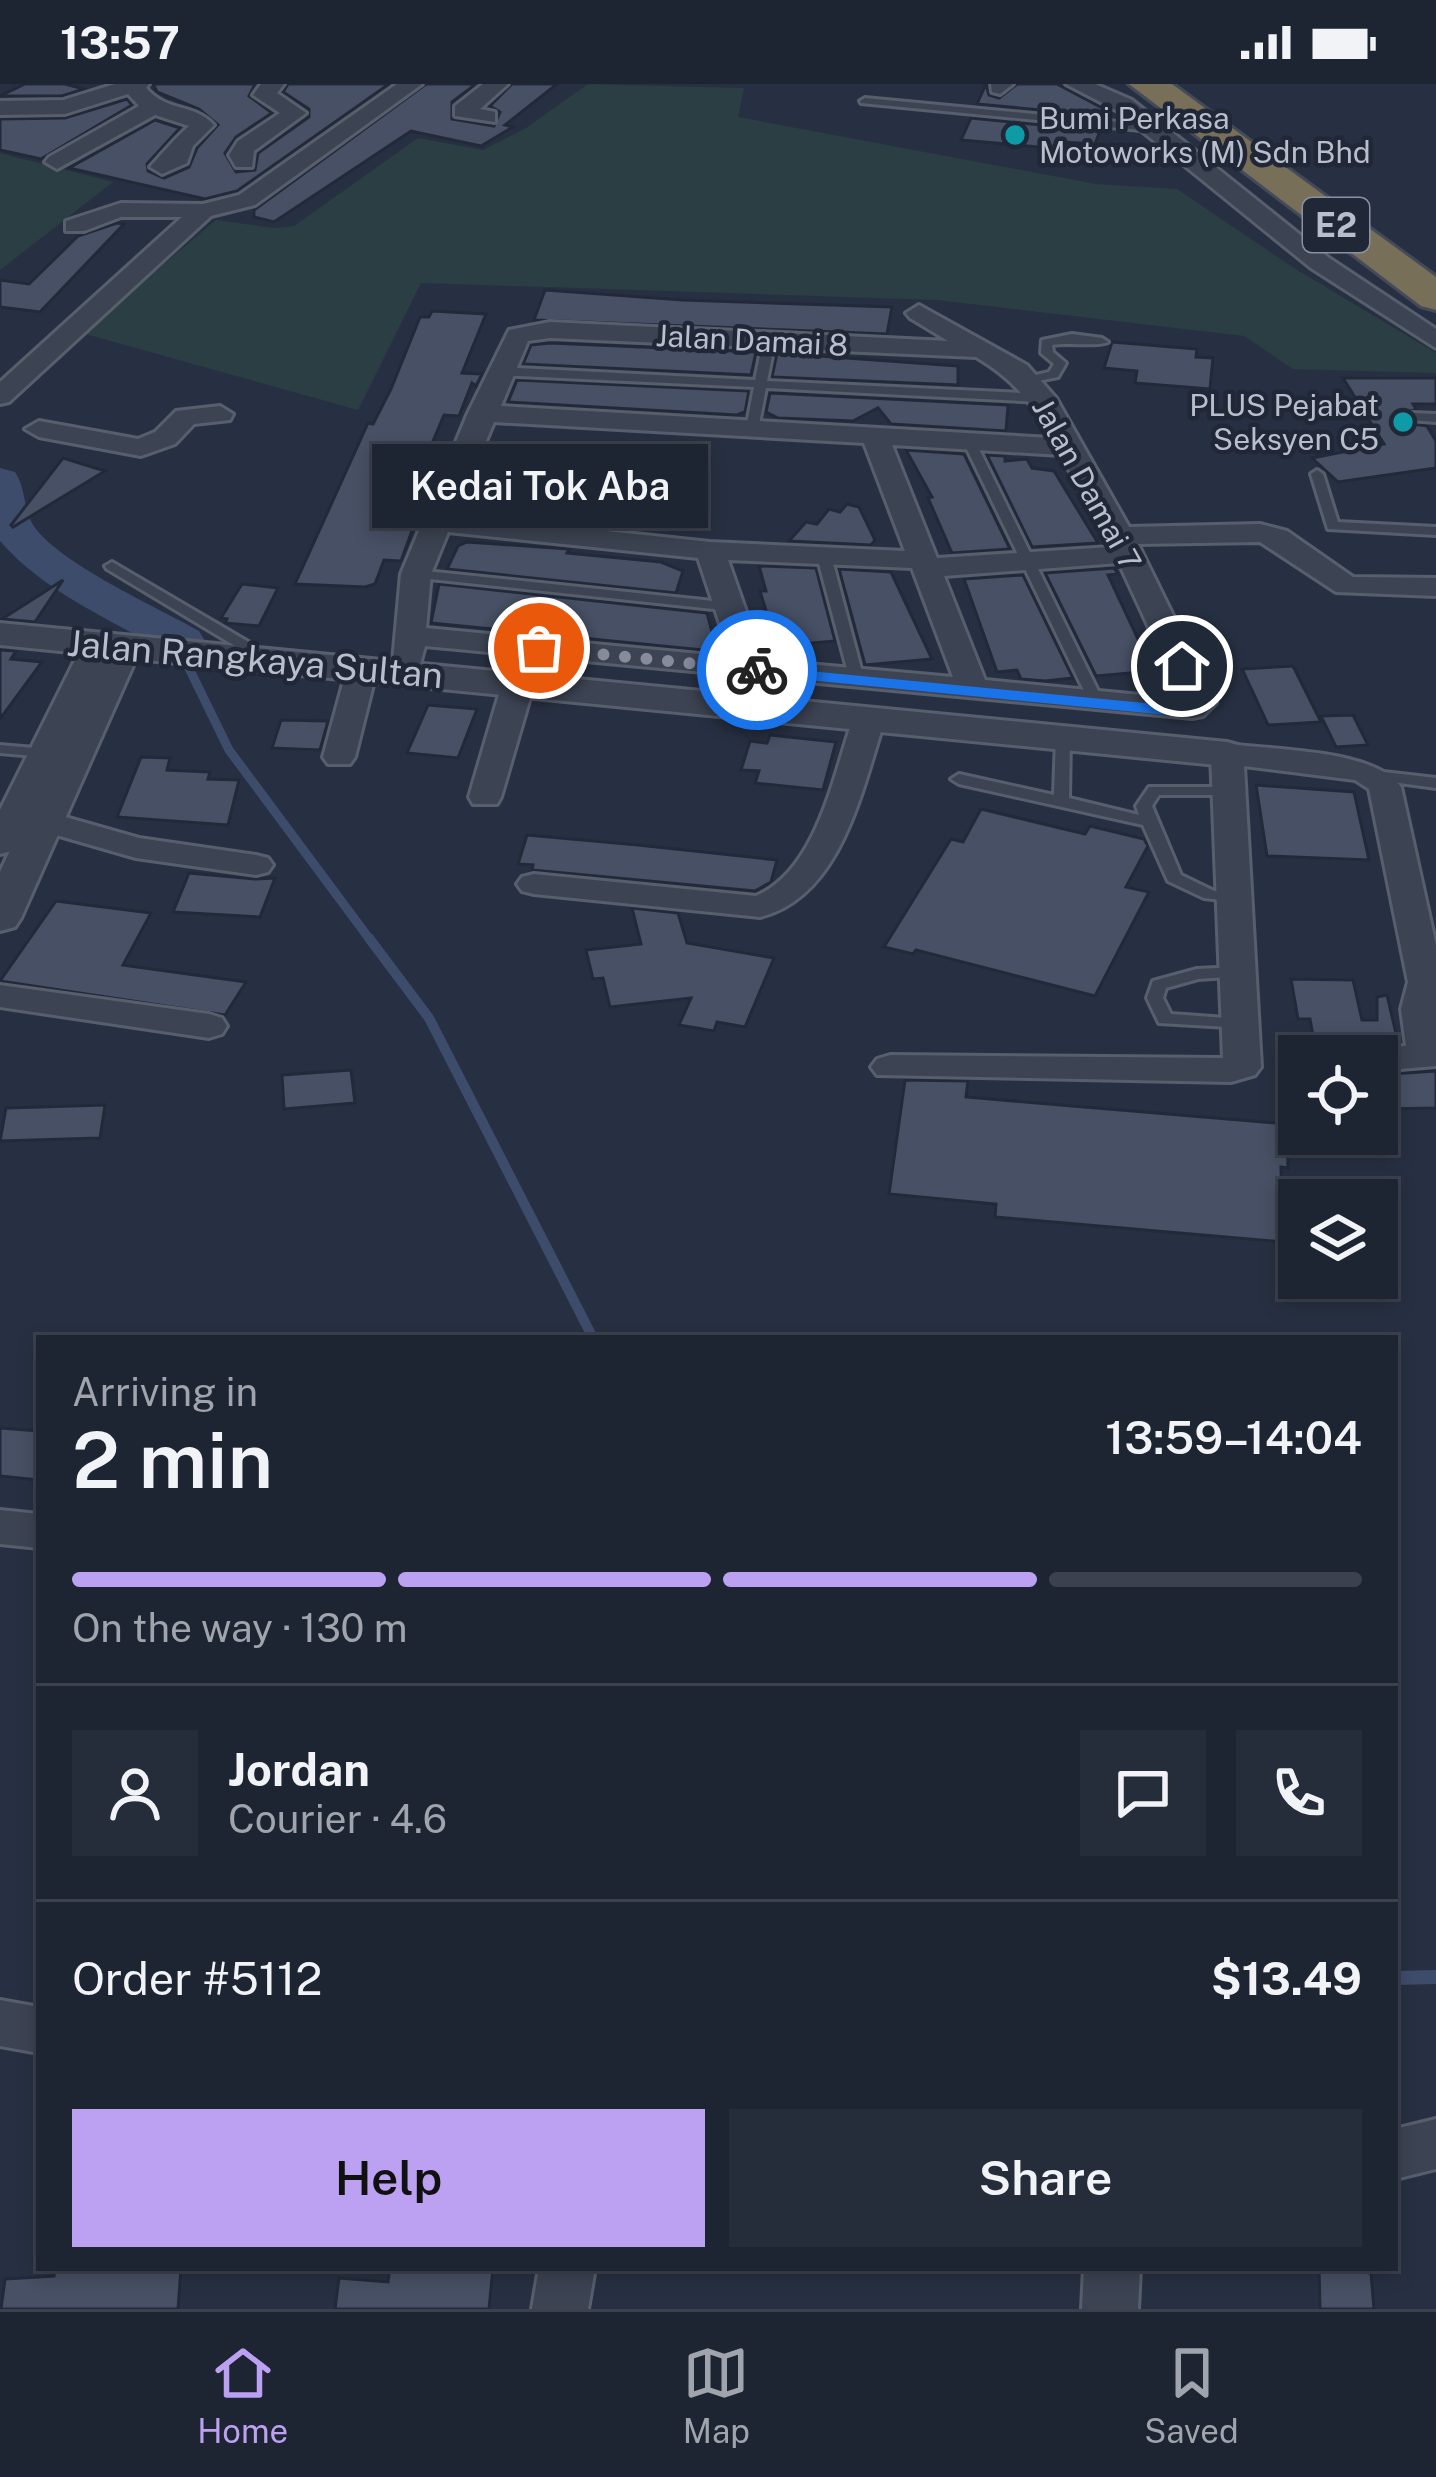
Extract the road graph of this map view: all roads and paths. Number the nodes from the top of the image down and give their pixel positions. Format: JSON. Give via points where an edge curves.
{"nodes":[{"id":1,"x":273,"y":84,"type":"edge"},
{"id":2,"x":411,"y":84,"type":"edge"},
{"id":3,"x":497,"y":84,"type":"edge"},
{"id":4,"x":1077,"y":84,"type":"edge"},
{"id":5,"x":1148,"y":84,"type":"edge"},
{"id":6,"x":1190,"y":84,"type":"edge"},
{"id":7,"x":136,"y":85,"type":"edge"},
{"id":8,"x":866,"y":100,"type":"dead end"},
{"id":9,"x":0,"y":108,"type":"edge"},
{"id":10,"x":152,"y":108,"type":"junction"},
{"id":11,"x":487,"y":117,"type":"dead end"},
{"id":12,"x":1151,"y":128,"type":"junction"},
{"id":13,"x":57,"y":162,"type":"dead end"},
{"id":14,"x":244,"y":162,"type":"dead end"},
{"id":15,"x":162,"y":167,"type":"dead end"},
{"id":16,"x":202,"y":211,"type":"junction"},
{"id":17,"x":75,"y":226,"type":"dead end"},
{"id":18,"x":1436,"y":263,"type":"edge"},
{"id":19,"x":1436,"y":297,"type":"edge"},
{"id":20,"x":919,"y":313,"type":"dead end"},
{"id":21,"x":769,"y":340,"type":"junction"},
{"id":22,"x":1436,"y":340,"type":"edge"},
{"id":23,"x":1102,"y":342,"type":"dead end"},
{"id":24,"x":986,"y":351,"type":"junction"},
{"id":25,"x":499,"y":371,"type":"junction"},
{"id":26,"x":761,"y":384,"type":"junction"},
{"id":27,"x":7,"y":390,"type":"edge"},
{"id":28,"x":1035,"y":390,"type":"junction"},
{"id":29,"x":481,"y":413,"type":"junction"},
{"id":30,"x":220,"y":414,"type":"dead end"},
{"id":31,"x":1412,"y":418,"type":"dead end"},
{"id":32,"x":1436,"y":418,"type":"edge"},
{"id":33,"x":38,"y":429,"type":"junction"},
{"id":34,"x":752,"y":429,"type":"junction"},
{"id":35,"x":875,"y":436,"type":"junction"},
{"id":36,"x":970,"y":443,"type":"junction"},
{"id":37,"x":1072,"y":446,"type":"junction"},
{"id":38,"x":108,"y":466,"type":"dead end"},
{"id":39,"x":1317,"y":474,"type":"dead end"},
{"id":40,"x":436,"y":522,"type":"junction"},
{"id":41,"x":1436,"y":531,"type":"edge"},
{"id":42,"x":1124,"y":545,"type":"junction"},
{"id":43,"x":710,"y":551,"type":"junction"},
{"id":44,"x":824,"y":556,"type":"junction"},
{"id":45,"x":1030,"y":561,"type":"junction"},
{"id":46,"x":924,"y":564,"type":"junction"},
{"id":47,"x":112,"y":566,"type":"dead end"},
{"id":48,"x":416,"y":574,"type":"junction"},
{"id":49,"x":1436,"y":587,"type":"edge"},
{"id":50,"x":732,"y":607,"type":"junction"},
{"id":51,"x":0,"y":634,"type":"edge"},
{"id":52,"x":111,"y":645,"type":"junction"},
{"id":53,"x":409,"y":654,"type":"junction"},
{"id":54,"x":268,"y":660,"type":"junction"},
{"id":55,"x":362,"y":669,"type":"junction"},
{"id":56,"x":857,"y":680,"type":"junction"},
{"id":57,"x":518,"y":684,"type":"junction"},
{"id":58,"x":749,"y":688,"type":"junction"},
{"id":59,"x":974,"y":692,"type":"junction"},
{"id":60,"x":1097,"y":703,"type":"junction"},
{"id":61,"x":869,"y":719,"type":"junction"},
{"id":62,"x":1064,"y":738,"type":"junction"},
{"id":63,"x":0,"y":749,"type":"edge"},
{"id":64,"x":46,"y":753,"type":"junction"},
{"id":65,"x":339,"y":757,"type":"dead end"},
{"id":66,"x":1228,"y":772,"type":"junction"},
{"id":67,"x":1375,"y":776,"type":"junction"},
{"id":68,"x":958,"y":779,"type":"dead end"},
{"id":69,"x":1436,"y":783,"type":"edge"},
{"id":70,"x":485,"y":796,"type":"dead end"},
{"id":71,"x":1060,"y":801,"type":"junction"},
{"id":72,"x":44,"y":820,"type":"junction"},
{"id":73,"x":1149,"y":822,"type":"junction"},
{"id":74,"x":0,"y":844,"type":"edge"},
{"id":75,"x":256,"y":865,"type":"dead end"},
{"id":76,"x":534,"y":884,"type":"dead end"},
{"id":77,"x":1234,"y":899,"type":"junction"},
{"id":78,"x":0,"y":918,"type":"edge"},
{"id":79,"x":1238,"y":972,"type":"junction"},
{"id":80,"x":0,"y":996,"type":"edge"},
{"id":81,"x":1240,"y":1024,"type":"junction"},
{"id":82,"x":209,"y":1026,"type":"dead end"},
{"id":83,"x":1398,"y":1058,"type":"edge"},
{"id":84,"x":890,"y":1067,"type":"dead end"},
{"id":85,"x":0,"y":1527,"type":"edge"},
{"id":86,"x":36,"y":1531,"type":"edge"},
{"id":87,"x":0,"y":2023,"type":"edge"},
{"id":88,"x":36,"y":2029,"type":"edge"},
{"id":89,"x":1436,"y":2144,"type":"edge"},
{"id":90,"x":1398,"y":2153,"type":"edge"},
{"id":91,"x":567,"y":2271,"type":"edge"},
{"id":92,"x":1112,"y":2271,"type":"edge"},
{"id":93,"x":560,"y":2309,"type":"edge"},
{"id":94,"x":1110,"y":2309,"type":"edge"}],
"edges":[{"from":1,"to":14,"type":"street","via":[[264,95],[295,113],[246,146]]},
{"from":2,"to":16,"type":"street","via":[[247,200]]},
{"from":3,"to":11,"type":"street","via":[[463,111]]},
{"from":4,"to":12,"type":"street"},
{"from":5,"to":19,"type":"highway","number":"E2"},
{"from":6,"to":18,"type":"highway","number":"E2"},
{"from":7,"to":9,"type":"street","via":[[65,107]]},
{"from":7,"to":10,"type":"street"},
{"from":8,"to":12,"type":"lane"},
{"from":10,"to":13,"type":"street"},
{"from":10,"to":15,"type":"street","via":[[203,125]]},
{"from":12,"to":22,"type":"street","via":[[1320,263]]},
{"from":16,"to":17,"type":"street","via":[[113,210]]},
{"from":16,"to":27,"type":"street"},
{"from":20,"to":24,"type":"street","name":"Jalan Damai 7"},
{"from":21,"to":24,"type":"street","name":"Jalan Damai 8"},
{"from":21,"to":25,"type":"street","name":"Jalan Damai 8","via":[[550,330],[518,335]]},
{"from":21,"to":26,"type":"lane"},
{"from":23,"to":28,"type":"lane","via":[[1046,343],[1060,363]]},
{"from":24,"to":28,"type":"street","name":"Jalan Damai 7"},
{"from":25,"to":26,"type":"lane"},
{"from":25,"to":29,"type":"street"},
{"from":26,"to":28,"type":"lane"},
{"from":26,"to":34,"type":"lane"},
{"from":27,"to":33,"type":"street"},
{"from":28,"to":37,"type":"street","name":"Jalan Damai 7"},
{"from":29,"to":34,"type":"street"},
{"from":29,"to":40,"type":"street"},
{"from":30,"to":33,"type":"street","via":[[185,417],[141,448]]},
{"from":31,"to":32,"type":"lane"},
{"from":33,"to":38,"type":"street"},
{"from":34,"to":35,"type":"street"},
{"from":35,"to":36,"type":"street"},
{"from":35,"to":46,"type":"street"},
{"from":36,"to":37,"type":"street"},
{"from":36,"to":45,"type":"lane"},
{"from":37,"to":42,"type":"street","name":"Jalan Damai 7"},
{"from":39,"to":41,"type":"lane","via":[[1333,526]]},
{"from":40,"to":43,"type":"street"},
{"from":40,"to":48,"type":"street"},
{"from":42,"to":45,"type":"street"},
{"from":42,"to":49,"type":"street","via":[[1260,533],[1346,586]]},
{"from":42,"to":60,"type":"street","name":"Jalan Damai 7","via":[[1200,704],[1177,711]]},
{"from":43,"to":44,"type":"street"},
{"from":43,"to":50,"type":"street"},
{"from":44,"to":46,"type":"street"},
{"from":44,"to":56,"type":"lane"},
{"from":45,"to":46,"type":"street"},
{"from":45,"to":60,"type":"lane"},
{"from":46,"to":59,"type":"street"},
{"from":47,"to":54,"type":"lane"},
{"from":48,"to":50,"type":"lane"},
{"from":48,"to":53,"type":"street"},
{"from":50,"to":58,"type":"street"},
{"from":51,"to":52,"type":"street","name":"Jalan Rangkaya Sultan"},
{"from":52,"to":54,"type":"street","name":"Jalan Rangkaya Sultan"},
{"from":52,"to":64,"type":"street"},
{"from":52,"to":72,"type":"street"},
{"from":53,"to":55,"type":"street","name":"Jalan Rangkaya Sultan"},
{"from":53,"to":57,"type":"street","name":"Jalan Rangkaya Sultan"},
{"from":53,"to":58,"type":"street"},
{"from":54,"to":55,"type":"street","name":"Jalan Rangkaya Sultan"},
{"from":55,"to":65,"type":"street"},
{"from":56,"to":58,"type":"street"},
{"from":56,"to":59,"type":"street"},
{"from":57,"to":58,"type":"street","name":"Jalan Rangkaya Sultan"},
{"from":57,"to":70,"type":"street"},
{"from":58,"to":61,"type":"street","name":"Jalan Rangkaya Sultan"},
{"from":59,"to":60,"type":"street"},
{"from":61,"to":62,"type":"street","name":"Jalan Rangkaya Sultan"},
{"from":61,"to":76,"type":"street","via":[[818,858],[774,904]]},
{"from":62,"to":66,"type":"street","name":"Jalan Rangkaya Sultan"},
{"from":62,"to":71,"type":"lane"},
{"from":63,"to":64,"type":"lane"},
{"from":64,"to":74,"type":"street"},
{"from":66,"to":67,"type":"street"},
{"from":66,"to":73,"type":"lane","via":[[1154,790],[1144,806]]},
{"from":66,"to":77,"type":"street"},
{"from":67,"to":69,"type":"lane"},
{"from":67,"to":83,"type":"street","via":[[1385,787],[1426,982],[1419,1009],[1424,1058]]},
{"from":68,"to":71,"type":"lane"},
{"from":71,"to":73,"type":"lane"},
{"from":72,"to":75,"type":"street","via":[[136,848]]},
{"from":72,"to":78,"type":"street"},
{"from":73,"to":77,"type":"lane","via":[[1174,878]]},
{"from":77,"to":79,"type":"street"},
{"from":79,"to":81,"type":"street"},
{"from":79,"to":81,"type":"lane","via":[[1178,977],[1159,985],[1155,998],[1165,1018]]},
{"from":80,"to":82,"type":"street"},
{"from":81,"to":84,"type":"street","via":[[1242,1067],[1231,1070]]},
{"from":85,"to":86,"type":"street"},
{"from":87,"to":88,"type":"street"},
{"from":89,"to":90,"type":"street"},
{"from":91,"to":93,"type":"street"},
{"from":92,"to":94,"type":"street"}]}
